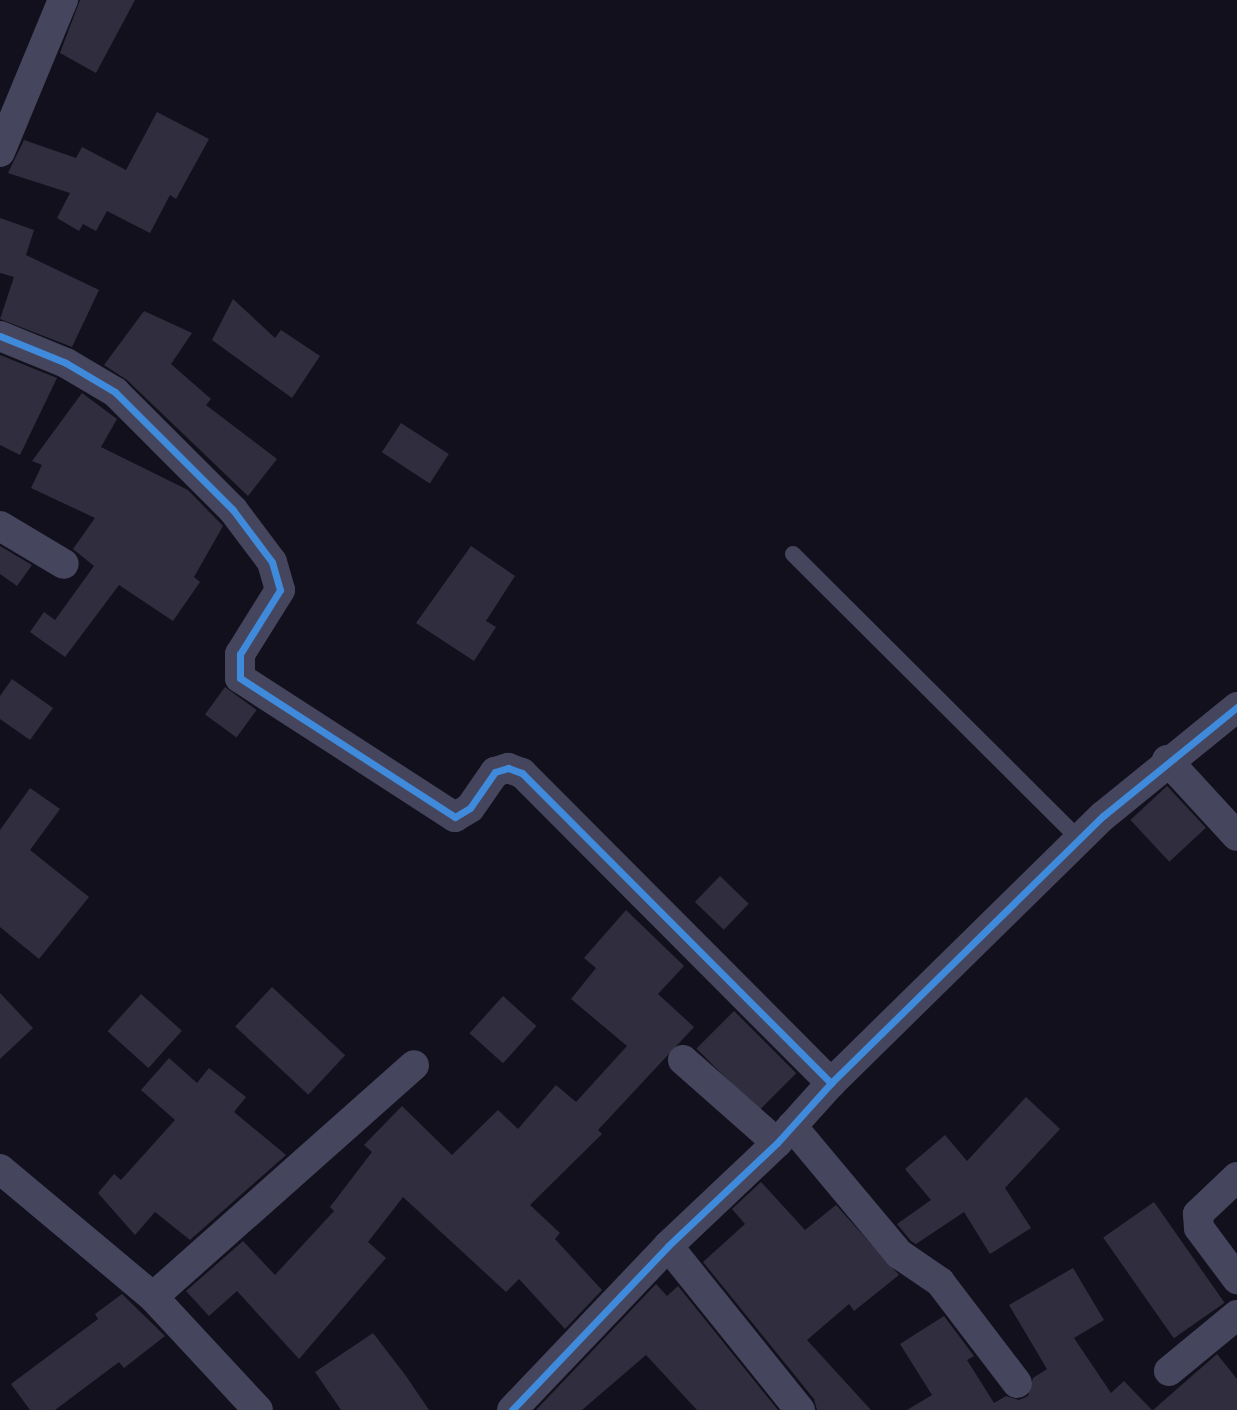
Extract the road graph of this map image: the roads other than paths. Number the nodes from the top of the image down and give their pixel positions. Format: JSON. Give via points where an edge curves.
{"nodes":[{"id":1,"x":63,"y":0,"type":"edge"},
{"id":2,"x":0,"y":152,"type":"edge"},
{"id":3,"x":0,"y":336,"type":"edge"},
{"id":4,"x":0,"y":526,"type":"edge"},
{"id":5,"x":793,"y":554,"type":"dead end"},
{"id":6,"x":64,"y":564,"type":"dead end"},
{"id":7,"x":1237,"y":707,"type":"edge"},
{"id":8,"x":1167,"y":760,"type":"junction"},
{"id":9,"x":1237,"y":836,"type":"edge"},
{"id":10,"x":1080,"y":840,"type":"junction"},
{"id":11,"x":683,"y":1060,"type":"dead end"},
{"id":12,"x":414,"y":1065,"type":"dead end"},
{"id":13,"x":831,"y":1083,"type":"junction"},
{"id":14,"x":785,"y":1135,"type":"junction"},
{"id":15,"x":0,"y":1170,"type":"edge"},
{"id":16,"x":1237,"y":1177,"type":"edge"},
{"id":17,"x":668,"y":1246,"type":"junction"},
{"id":18,"x":1237,"y":1279,"type":"edge"},
{"id":19,"x":153,"y":1297,"type":"junction"},
{"id":20,"x":1237,"y":1315,"type":"edge"},
{"id":21,"x":1169,"y":1371,"type":"dead end"},
{"id":22,"x":1017,"y":1383,"type":"dead end"},
{"id":23,"x":258,"y":1410,"type":"edge"},
{"id":24,"x":512,"y":1410,"type":"edge"},
{"id":25,"x":800,"y":1410,"type":"edge"}],
"edges":[{"from":1,"to":2,"type":"street"},
{"from":3,"to":13,"type":"street","via":[[66,363],[115,392],[233,510],[272,562],[279,590],[240,654],[240,678],[455,817],[470,808],[495,772],[508,768],[522,773]]},
{"from":4,"to":6,"type":"street"},
{"from":5,"to":10,"type":"lane"},
{"from":7,"to":8,"type":"street"},
{"from":8,"to":9,"type":"street"},
{"from":8,"to":10,"type":"street"},
{"from":10,"to":13,"type":"street"},
{"from":11,"to":14,"type":"street"},
{"from":12,"to":19,"type":"street"},
{"from":13,"to":14,"type":"street"},
{"from":14,"to":17,"type":"street"},
{"from":14,"to":22,"type":"street","via":[[899,1254],[940,1282]]},
{"from":15,"to":19,"type":"street"},
{"from":16,"to":18,"type":"street","via":[[1198,1214],[1199,1228]]},
{"from":17,"to":24,"type":"street"},
{"from":17,"to":25,"type":"street"},
{"from":19,"to":23,"type":"street"},
{"from":20,"to":21,"type":"street"}]}
